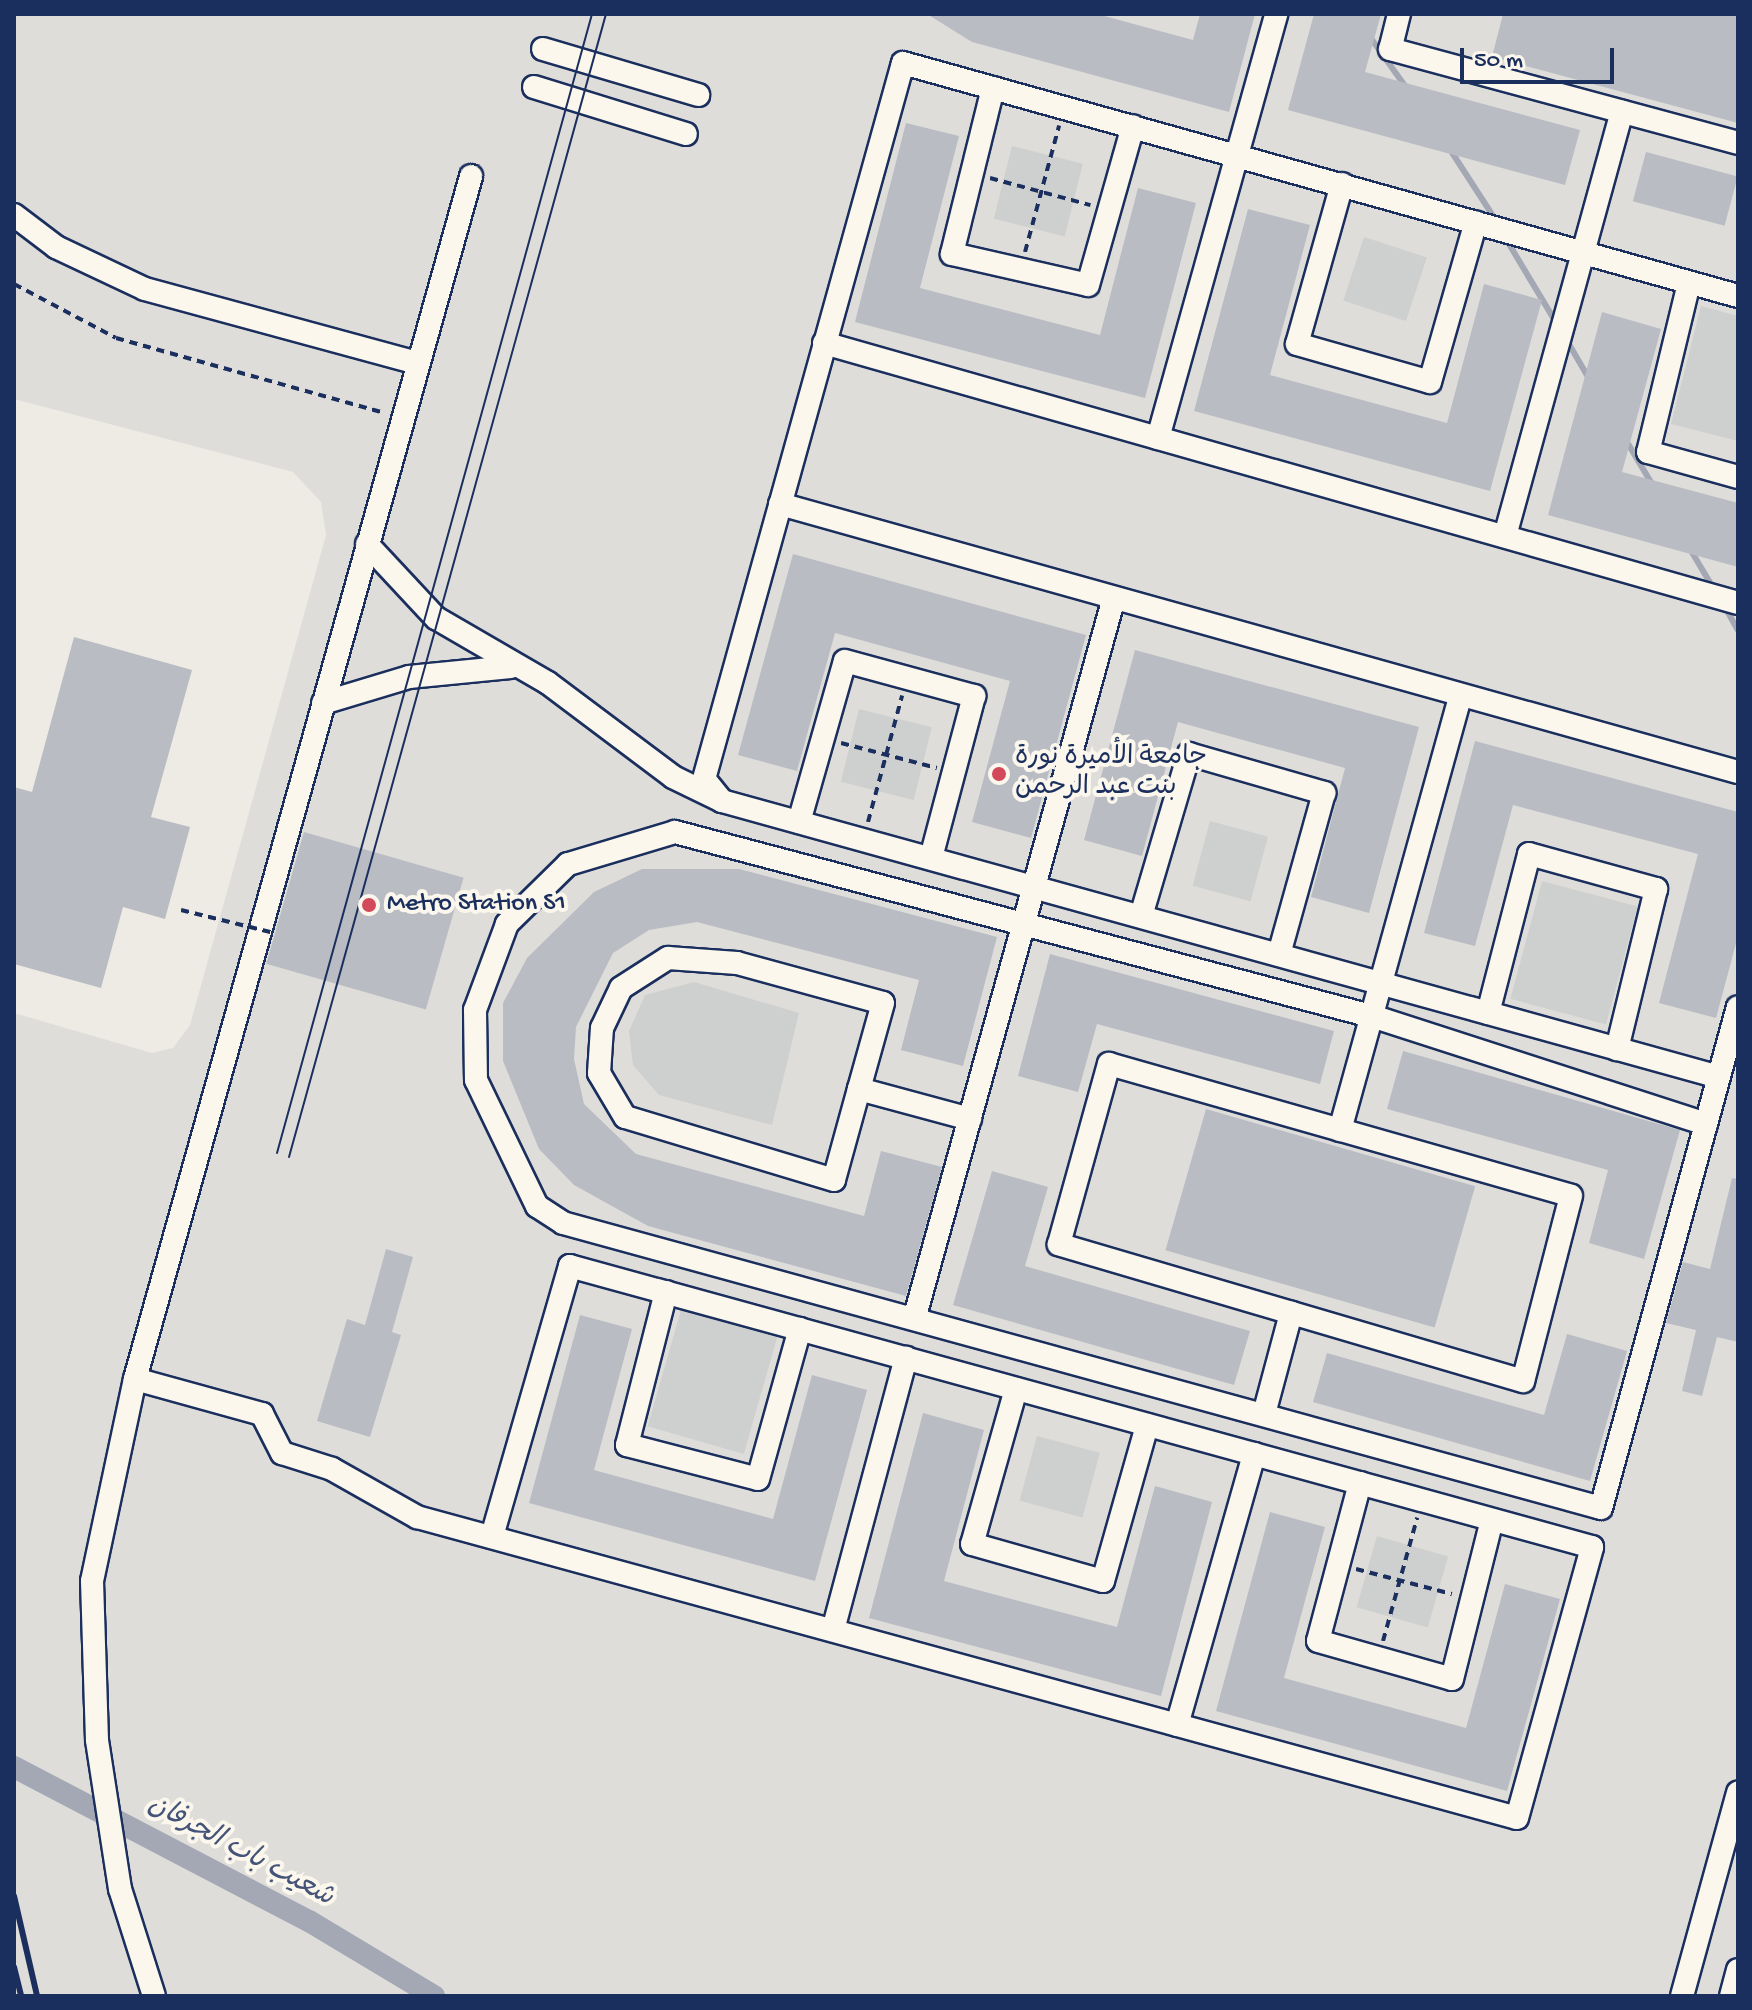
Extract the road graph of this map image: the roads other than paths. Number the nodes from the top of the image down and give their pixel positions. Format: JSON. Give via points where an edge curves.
{"nodes":[{"id":1,"x":1276,"y":14,"type":"edge"},
{"id":2,"x":1399,"y":14,"type":"edge"},
{"id":3,"x":543,"y":49,"type":"dead end"},
{"id":4,"x":534,"y":87,"type":"dead end"},
{"id":5,"x":993,"y":88,"type":"junction"},
{"id":6,"x":698,"y":95,"type":"dead end"},
{"id":7,"x":1622,"y":112,"type":"junction"},
{"id":8,"x":1133,"y":126,"type":"junction"},
{"id":9,"x":686,"y":134,"type":"dead end"},
{"id":10,"x":1738,"y":143,"type":"edge"},
{"id":11,"x":1237,"y":154,"type":"junction"},
{"id":12,"x":471,"y":176,"type":"dead end"},
{"id":13,"x":1342,"y":184,"type":"junction"},
{"id":14,"x":14,"y":215,"type":"edge"},
{"id":15,"x":1476,"y":222,"type":"junction"},
{"id":16,"x":1583,"y":252,"type":"junction"},
{"id":17,"x":1689,"y":283,"type":"junction"},
{"id":18,"x":1738,"y":296,"type":"edge"},
{"id":19,"x":824,"y":343,"type":"junction"},
{"id":20,"x":418,"y":363,"type":"junction"},
{"id":21,"x":1158,"y":438,"type":"junction"},
{"id":22,"x":1738,"y":477,"type":"edge"},
{"id":23,"x":780,"y":504,"type":"junction"},
{"id":24,"x":1505,"y":536,"type":"junction"},
{"id":25,"x":367,"y":544,"type":"junction"},
{"id":26,"x":1113,"y":601,"type":"junction"},
{"id":27,"x":1738,"y":603,"type":"edge"},
{"id":28,"x":511,"y":667,"type":"junction"},
{"id":29,"x":1460,"y":698,"type":"junction"},
{"id":30,"x":323,"y":703,"type":"junction"},
{"id":31,"x":1738,"y":772,"type":"edge"},
{"id":32,"x":722,"y":801,"type":"junction"},
{"id":33,"x":799,"y":822,"type":"junction"},
{"id":34,"x":931,"y":858,"type":"junction"},
{"id":35,"x":1034,"y":886,"type":"junction"},
{"id":36,"x":1141,"y":916,"type":"junction"},
{"id":37,"x":1023,"y":927,"type":"junction"},
{"id":38,"x":1279,"y":954,"type":"junction"},
{"id":39,"x":1381,"y":983,"type":"junction"},
{"id":40,"x":1738,"y":1007,"type":"edge"},
{"id":41,"x":1488,"y":1013,"type":"junction"},
{"id":42,"x":1371,"y":1016,"type":"junction"},
{"id":43,"x":1617,"y":1049,"type":"junction"},
{"id":44,"x":1719,"y":1077,"type":"junction"},
{"id":45,"x":859,"y":1089,"type":"junction"},
{"id":46,"x":970,"y":1119,"type":"junction"},
{"id":47,"x":1706,"y":1124,"type":"junction"},
{"id":48,"x":1340,"y":1130,"type":"junction"},
{"id":49,"x":666,"y":1292,"type":"junction"},
{"id":50,"x":1291,"y":1313,"type":"junction"},
{"id":51,"x":915,"y":1316,"type":"junction"},
{"id":52,"x":800,"y":1329,"type":"junction"},
{"id":53,"x":906,"y":1358,"type":"junction"},
{"id":54,"x":135,"y":1379,"type":"junction"},
{"id":55,"x":1016,"y":1389,"type":"junction"},
{"id":56,"x":1264,"y":1414,"type":"junction"},
{"id":57,"x":1147,"y":1425,"type":"junction"},
{"id":58,"x":1254,"y":1454,"type":"junction"},
{"id":59,"x":1360,"y":1483,"type":"junction"},
{"id":60,"x":1492,"y":1520,"type":"junction"},
{"id":61,"x":492,"y":1537,"type":"junction"},
{"id":62,"x":833,"y":1630,"type":"junction"},
{"id":63,"x":1177,"y":1725,"type":"junction"},
{"id":64,"x":1738,"y":1793,"type":"edge"},
{"id":65,"x":1738,"y":1970,"type":"edge"},
{"id":66,"x":154,"y":1996,"type":"edge"},
{"id":67,"x":1682,"y":1996,"type":"edge"},
{"id":68,"x":1731,"y":1996,"type":"edge"}],
"edges":[{"from":1,"to":11,"type":"street"},
{"from":2,"to":7,"type":"street","via":[[1390,49]]},
{"from":3,"to":6,"type":"street"},
{"from":4,"to":9,"type":"street"},
{"from":5,"to":8,"type":"street"},
{"from":5,"to":8,"type":"street","via":[[952,254],[1088,285]]},
{"from":5,"to":19,"type":"street","via":[[903,63]]},
{"from":7,"to":10,"type":"street"},
{"from":7,"to":16,"type":"street"},
{"from":8,"to":11,"type":"street"},
{"from":11,"to":13,"type":"street"},
{"from":11,"to":21,"type":"street"},
{"from":12,"to":20,"type":"street"},
{"from":13,"to":15,"type":"street"},
{"from":13,"to":15,"type":"street","via":[[1297,344],[1430,382]]},
{"from":14,"to":20,"type":"street","via":[[56,247],[145,289]]},
{"from":15,"to":16,"type":"street"},
{"from":16,"to":17,"type":"street"},
{"from":16,"to":24,"type":"street"},
{"from":17,"to":18,"type":"street"},
{"from":17,"to":22,"type":"street","via":[[1648,452]]},
{"from":19,"to":21,"type":"street"},
{"from":19,"to":23,"type":"street"},
{"from":20,"to":25,"type":"street"},
{"from":21,"to":24,"type":"street"},
{"from":23,"to":26,"type":"street"},
{"from":23,"to":32,"type":"street","via":[[704,779]]},
{"from":24,"to":27,"type":"street"},
{"from":25,"to":28,"type":"street","via":[[411,598]]},
{"from":25,"to":30,"type":"street"},
{"from":26,"to":29,"type":"street"},
{"from":26,"to":35,"type":"street"},
{"from":28,"to":30,"type":"street","via":[[366,685]]},
{"from":28,"to":32,"type":"street","via":[[548,683],[634,752]]},
{"from":29,"to":31,"type":"street"},
{"from":29,"to":39,"type":"street"},
{"from":30,"to":54,"type":"street"},
{"from":32,"to":33,"type":"street"},
{"from":33,"to":34,"type":"street"},
{"from":33,"to":34,"type":"street","via":[[845,661],[974,696]]},
{"from":34,"to":35,"type":"street"},
{"from":35,"to":36,"type":"street"},
{"from":35,"to":37,"type":"street"},
{"from":36,"to":38,"type":"street"},
{"from":36,"to":38,"type":"street","via":[[1189,754],[1324,793]]},
{"from":37,"to":42,"type":"street"},
{"from":37,"to":46,"type":"street"},
{"from":37,"to":51,"type":"street","via":[[675,832],[568,864],[507,924],[475,1010],[476,1080],[537,1206],[563,1223]]},
{"from":38,"to":39,"type":"street"},
{"from":39,"to":41,"type":"street"},
{"from":39,"to":42,"type":"street"},
{"from":40,"to":44,"type":"street"},
{"from":41,"to":43,"type":"street"},
{"from":41,"to":43,"type":"street","via":[[1529,854],[1656,889]]},
{"from":42,"to":47,"type":"street"},
{"from":42,"to":48,"type":"street"},
{"from":43,"to":44,"type":"street"},
{"from":44,"to":47,"type":"street"},
{"from":45,"to":45,"type":"street","via":[[883,1003],[737,963],[668,958],[621,988],[602,1028],[599,1073],[625,1117],[834,1180]]},
{"from":45,"to":46,"type":"street"},
{"from":46,"to":51,"type":"street"},
{"from":47,"to":56,"type":"street","via":[[1601,1508]]},
{"from":48,"to":50,"type":"street","via":[[1109,1064],[1059,1244]]},
{"from":48,"to":50,"type":"street","via":[[1571,1196],[1523,1381]]},
{"from":49,"to":52,"type":"street"},
{"from":49,"to":52,"type":"street","via":[[627,1445],[758,1479]]},
{"from":49,"to":61,"type":"street","via":[[570,1266]]},
{"from":50,"to":56,"type":"street"},
{"from":51,"to":56,"type":"street"},
{"from":52,"to":53,"type":"street"},
{"from":53,"to":55,"type":"street"},
{"from":53,"to":62,"type":"street"},
{"from":54,"to":61,"type":"street","via":[[262,1414],[282,1453],[332,1469],[417,1517]]},
{"from":54,"to":66,"type":"street","via":[[92,1581],[97,1740],[120,1889]]},
{"from":55,"to":57,"type":"street"},
{"from":55,"to":57,"type":"street","via":[[972,1544],[1103,1581]]},
{"from":57,"to":58,"type":"street"},
{"from":58,"to":59,"type":"street"},
{"from":58,"to":63,"type":"street"},
{"from":59,"to":60,"type":"street"},
{"from":59,"to":60,"type":"street","via":[[1318,1641],[1452,1679]]},
{"from":60,"to":63,"type":"street","via":[[1592,1547],[1517,1818]]},
{"from":61,"to":62,"type":"street"},
{"from":62,"to":63,"type":"street"},
{"from":64,"to":67,"type":"street"},
{"from":65,"to":68,"type":"street"}]}
